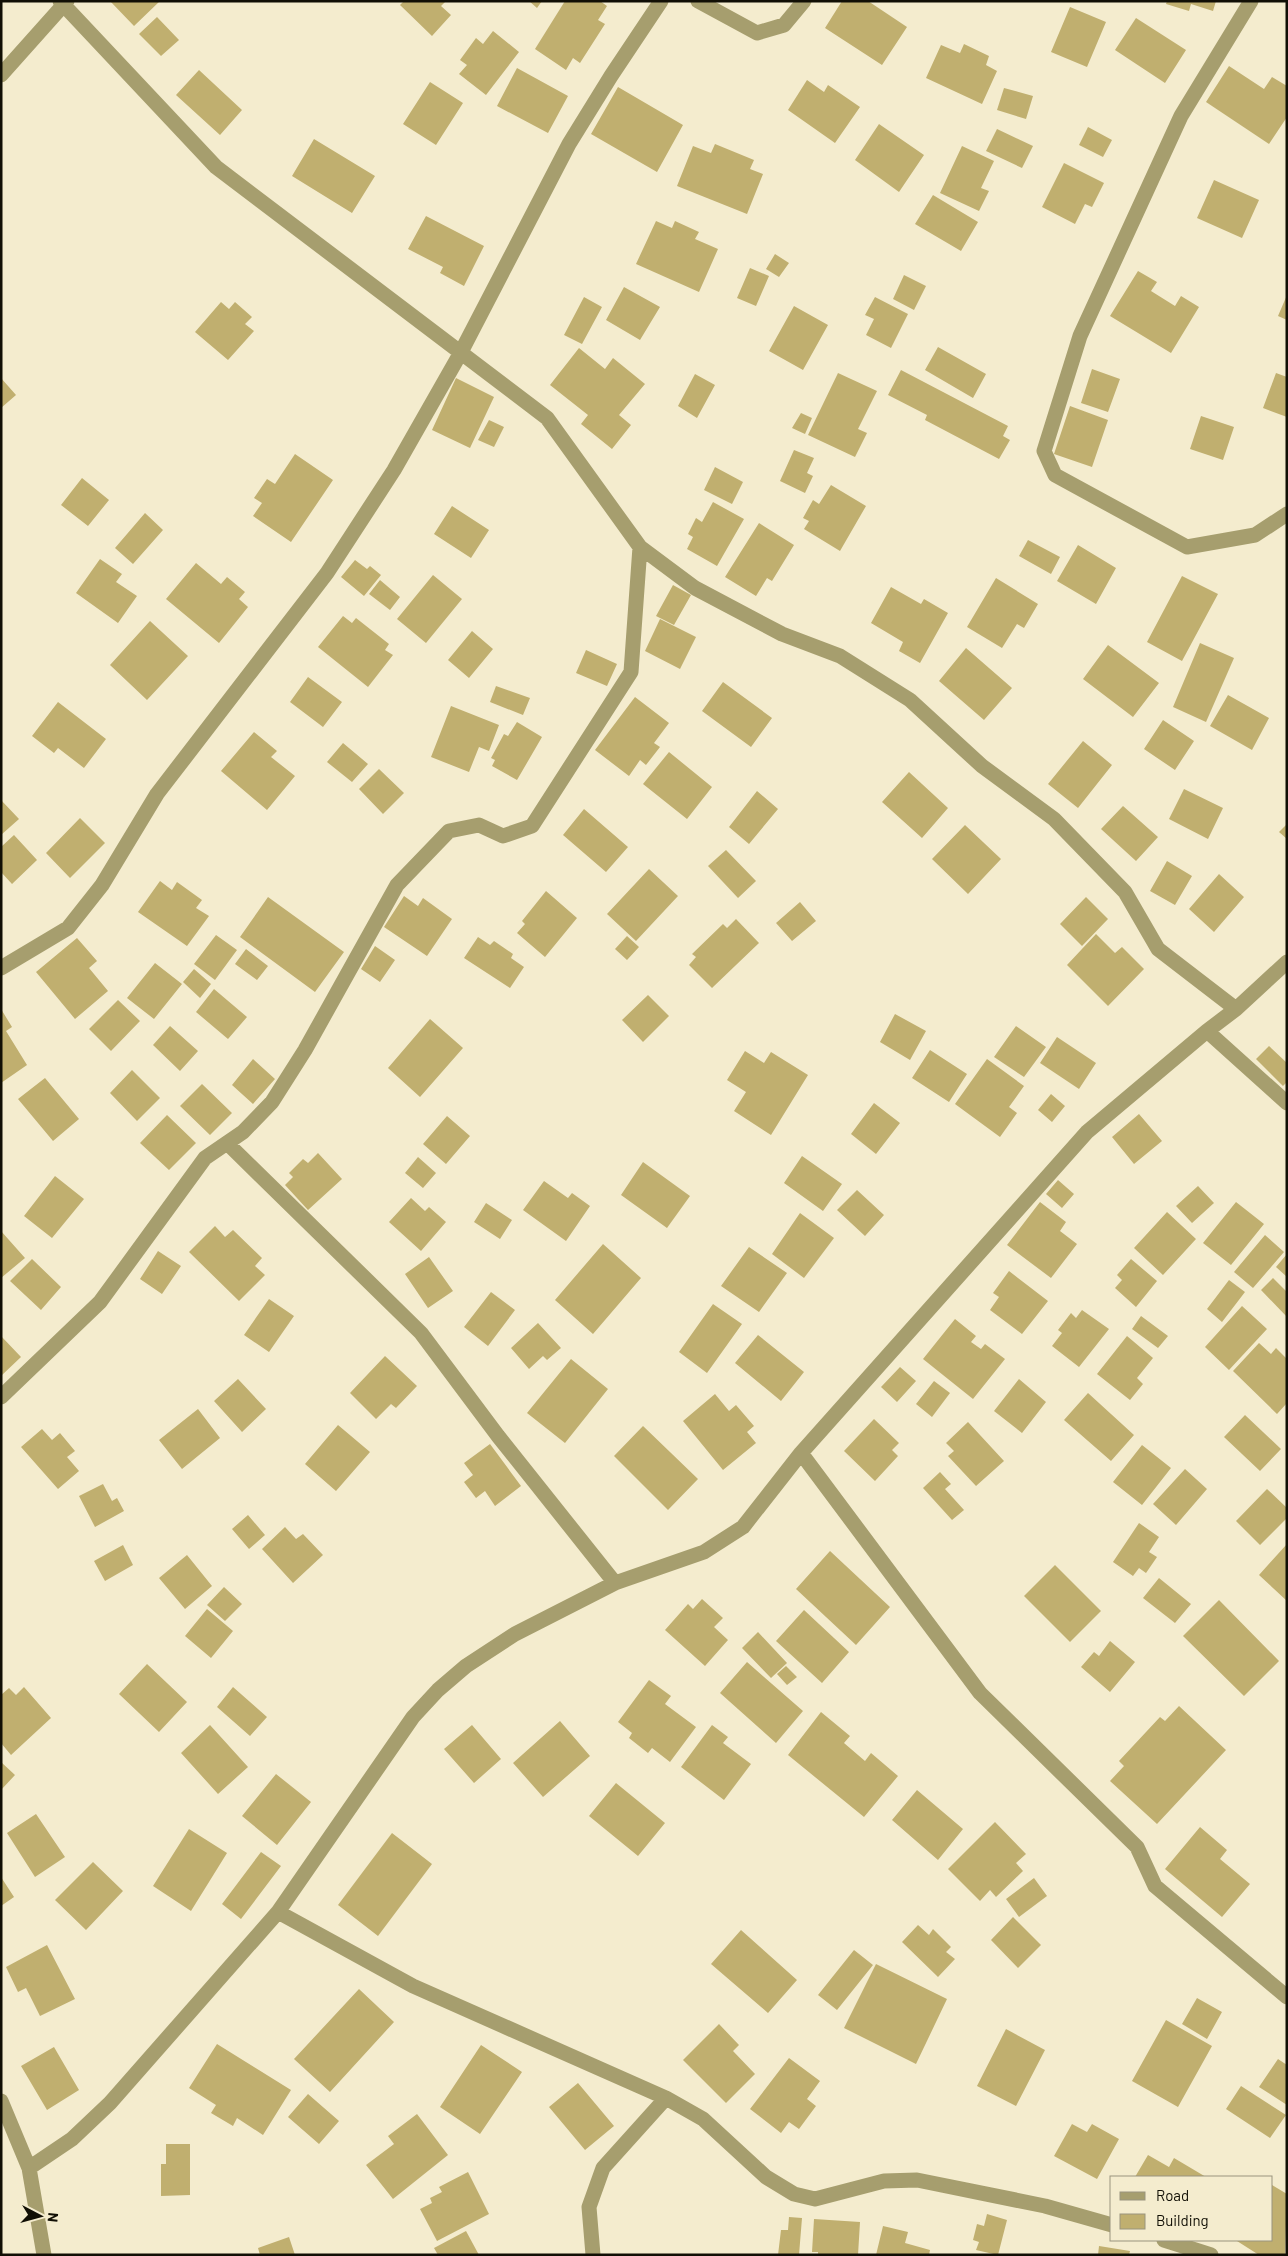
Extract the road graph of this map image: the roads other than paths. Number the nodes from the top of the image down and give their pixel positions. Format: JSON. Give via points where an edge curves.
{"nodes":[{"id":1,"x":661,"y":1,"type":"edge"},
{"id":2,"x":698,"y":1,"type":"edge"},
{"id":3,"x":804,"y":1,"type":"edge"},
{"id":4,"x":1251,"y":1,"type":"edge"},
{"id":5,"x":64,"y":3,"type":"edge"},
{"id":6,"x":1,"y":75,"type":"edge"},
{"id":7,"x":460,"y":354,"type":"junction"},
{"id":8,"x":1287,"y":514,"type":"edge"},
{"id":9,"x":640,"y":547,"type":"junction"},
{"id":10,"x":1287,"y":962,"type":"edge"},
{"id":11,"x":1,"y":968,"type":"edge"},
{"id":12,"x":1236,"y":1009,"type":"junction"},
{"id":13,"x":1206,"y":1031,"type":"junction"},
{"id":14,"x":1287,"y":1102,"type":"edge"},
{"id":15,"x":228,"y":1143,"type":"junction"},
{"id":16,"x":1,"y":1397,"type":"edge"},
{"id":17,"x":801,"y":1453,"type":"junction"},
{"id":18,"x":615,"y":1583,"type":"junction"},
{"id":19,"x":278,"y":1912,"type":"junction"},
{"id":20,"x":1287,"y":1997,"type":"edge"},
{"id":21,"x":666,"y":2098,"type":"junction"},
{"id":22,"x":1,"y":2102,"type":"edge"},
{"id":23,"x":5,"y":2118,"type":"edge"},
{"id":24,"x":29,"y":2168,"type":"junction"},
{"id":25,"x":1110,"y":2224,"type":"edge"},
{"id":26,"x":1167,"y":2241,"type":"edge"},
{"id":27,"x":44,"y":2255,"type":"edge"},
{"id":28,"x":594,"y":2255,"type":"edge"},
{"id":29,"x":1211,"y":2255,"type":"edge"}],
"edges":[{"from":1,"to":7,"type":"street","via":[[569,144]]},
{"from":2,"to":3,"type":"street","via":[[757,33],[784,25]]},
{"from":4,"to":8,"type":"street","via":[[1173,133],[1080,336],[1044,451],[1055,475],[1187,547],[1255,535]]},
{"from":5,"to":6,"type":"street"},
{"from":5,"to":7,"type":"street","via":[[216,167]]},
{"from":7,"to":9,"type":"street","via":[[547,418]]},
{"from":7,"to":11,"type":"street","via":[[394,470],[328,573],[157,794],[102,885],[68,928]]},
{"from":9,"to":12,"type":"street","via":[[695,588],[782,634],[840,656],[910,700],[982,766],[1054,819],[1125,892],[1158,949]]},
{"from":9,"to":15,"type":"street","via":[[631,672],[532,826],[503,836],[479,825],[449,831],[398,885],[272,1102]]},
{"from":10,"to":12,"type":"street"},
{"from":12,"to":13,"type":"street"},
{"from":13,"to":14,"type":"street"},
{"from":13,"to":17,"type":"street","via":[[1087,1132]]},
{"from":15,"to":16,"type":"street","via":[[205,1158],[100,1302]]},
{"from":15,"to":18,"type":"street","via":[[421,1333]]},
{"from":17,"to":18,"type":"street","via":[[743,1527],[704,1552]]},
{"from":17,"to":20,"type":"street","via":[[980,1693],[1137,1847],[1155,1886]]},
{"from":18,"to":19,"type":"street","via":[[515,1634],[466,1666],[438,1690],[413,1717]]},
{"from":19,"to":21,"type":"street","via":[[413,1986]]},
{"from":19,"to":24,"type":"street","via":[[110,2103],[72,2138]]},
{"from":21,"to":25,"type":"street","via":[[703,2119],[766,2177],[794,2194],[815,2199],[884,2181],[917,2180],[1045,2206]]},
{"from":21,"to":28,"type":"street","via":[[603,2168],[589,2207]]},
{"from":22,"to":23,"type":"street"},
{"from":23,"to":24,"type":"street"},
{"from":24,"to":27,"type":"street"},
{"from":26,"to":29,"type":"street"}]}
